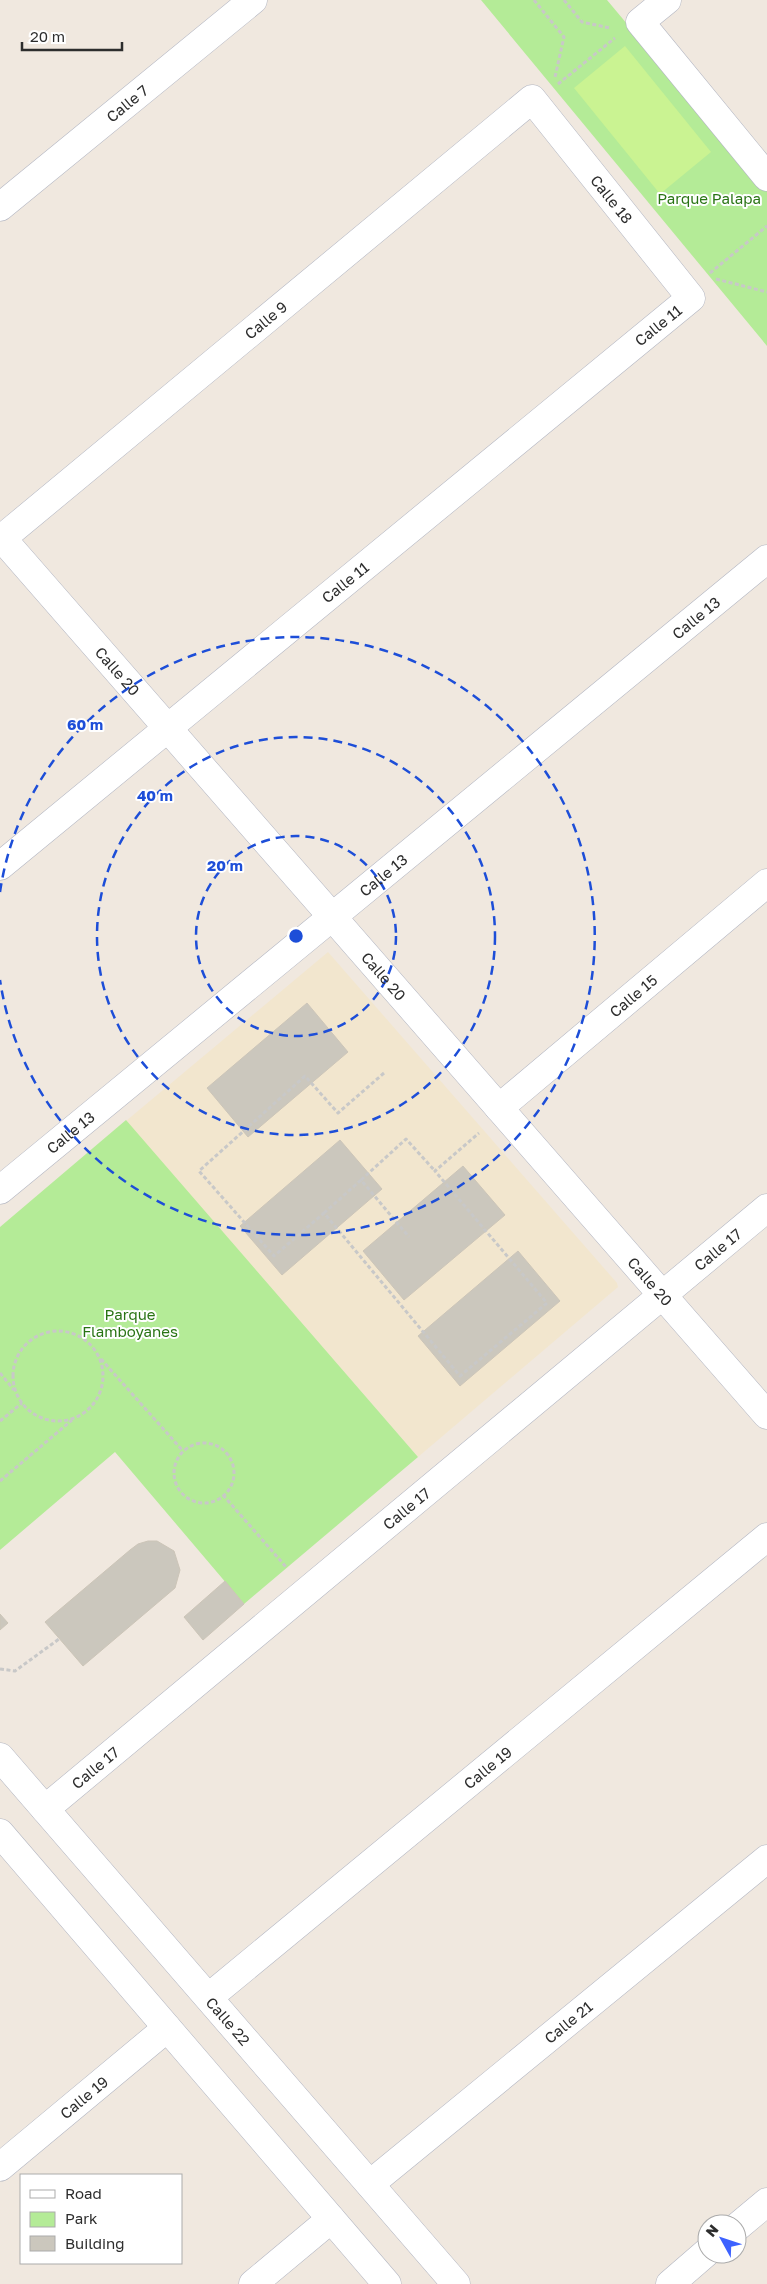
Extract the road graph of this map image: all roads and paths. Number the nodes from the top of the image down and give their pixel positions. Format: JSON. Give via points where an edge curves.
{"nodes":[{"id":1,"x":253,"y":0,"type":"edge"},
{"id":2,"x":534,"y":0,"type":"edge"},
{"id":3,"x":564,"y":0,"type":"edge"},
{"id":4,"x":667,"y":0,"type":"edge"},
{"id":5,"x":628,"y":26,"type":"junction"},
{"id":6,"x":616,"y":37,"type":"dead end"},
{"id":7,"x":542,"y":95,"type":"junction"},
{"id":8,"x":767,"y":176,"type":"edge"},
{"id":9,"x":0,"y":207,"type":"edge"},
{"id":10,"x":767,"y":226,"type":"edge"},
{"id":11,"x":698,"y":287,"type":"junction"},
{"id":12,"x":767,"y":292,"type":"edge"},
{"id":13,"x":1,"y":538,"type":"edge"},
{"id":14,"x":767,"y":559,"type":"edge"},
{"id":15,"x":167,"y":728,"type":"junction"},
{"id":16,"x":0,"y":866,"type":"edge"},
{"id":17,"x":767,"y":883,"type":"edge"},
{"id":18,"x":332,"y":917,"type":"junction"},
{"id":19,"x":384,"y":1073,"type":"dead end"},
{"id":20,"x":492,"y":1118,"type":"junction"},
{"id":21,"x":435,"y":1171,"type":"junction"},
{"id":22,"x":361,"y":1180,"type":"junction"},
{"id":23,"x":0,"y":1190,"type":"edge"},
{"id":24,"x":767,"y":1208,"type":"edge"},
{"id":25,"x":324,"y":1212,"type":"junction"},
{"id":26,"x":409,"y":1237,"type":"dead end"},
{"id":27,"x":663,"y":1295,"type":"junction"},
{"id":28,"x":99,"y":1357,"type":"junction"},
{"id":29,"x":0,"y":1373,"type":"edge"},
{"id":30,"x":15,"y":1390,"type":"junction"},
{"id":31,"x":22,"y":1403,"type":"junction"},
{"id":32,"x":767,"y":1415,"type":"edge"},
{"id":33,"x":73,"y":1419,"type":"junction"},
{"id":34,"x":0,"y":1421,"type":"edge"},
{"id":35,"x":183,"y":1451,"type":"junction"},
{"id":36,"x":0,"y":1481,"type":"edge"},
{"id":37,"x":224,"y":1495,"type":"junction"},
{"id":38,"x":767,"y":1537,"type":"edge"},
{"id":39,"x":292,"y":1572,"type":"dead end"},
{"id":40,"x":59,"y":1639,"type":"dead end"},
{"id":41,"x":0,"y":1669,"type":"edge"},
{"id":42,"x":0,"y":1757,"type":"edge"},
{"id":43,"x":45,"y":1809,"type":"junction"},
{"id":44,"x":1,"y":1836,"type":"edge"},
{"id":45,"x":767,"y":1859,"type":"edge"},
{"id":46,"x":209,"y":1998,"type":"junction"},
{"id":47,"x":167,"y":2028,"type":"junction"},
{"id":48,"x":0,"y":2166,"type":"edge"},
{"id":49,"x":370,"y":2184,"type":"junction"},
{"id":50,"x":767,"y":2202,"type":"edge"},
{"id":51,"x":331,"y":2219,"type":"junction"},
{"id":52,"x":747,"y":2219,"type":"edge"},
{"id":53,"x":697,"y":2261,"type":"edge"},
{"id":54,"x":253,"y":2284,"type":"edge"},
{"id":55,"x":387,"y":2284,"type":"edge"},
{"id":56,"x":456,"y":2284,"type":"edge"},
{"id":57,"x":670,"y":2284,"type":"edge"}],
"edges":[{"from":1,"to":9,"type":"street","name":"Calle 7"},
{"from":2,"to":7,"type":"path","via":[[564,37]]},
{"from":3,"to":5,"type":"path","via":[[582,22]]},
{"from":4,"to":5,"type":"street"},
{"from":5,"to":8,"type":"street"},
{"from":6,"to":7,"type":"path"},
{"from":7,"to":11,"type":"street","name":"Calle 18"},
{"from":7,"to":13,"type":"street","name":"Calle 9"},
{"from":10,"to":11,"type":"path"},
{"from":11,"to":12,"type":"path"},
{"from":11,"to":15,"type":"street","name":"Calle 11"},
{"from":13,"to":15,"type":"street","name":"Calle 20"},
{"from":14,"to":18,"type":"street","name":"Calle 13"},
{"from":15,"to":16,"type":"street","name":"Calle 11"},
{"from":15,"to":18,"type":"street","name":"Calle 20"},
{"from":17,"to":20,"type":"street","name":"Calle 15"},
{"from":18,"to":20,"type":"street","name":"Calle 20"},
{"from":18,"to":23,"type":"street","name":"Calle 13"},
{"from":19,"to":25,"type":"path","via":[[338,1113],[305,1076],[198,1171],[274,1256]]},
{"from":20,"to":21,"type":"path"},
{"from":20,"to":27,"type":"street","name":"Calle 20"},
{"from":21,"to":22,"type":"path","via":[[406,1139]]},
{"from":21,"to":25,"type":"path","via":[[547,1303],[460,1376]]},
{"from":22,"to":25,"type":"path"},
{"from":22,"to":26,"type":"path"},
{"from":24,"to":27,"type":"street","name":"Calle 17"},
{"from":27,"to":32,"type":"street","name":"Calle 20"},
{"from":27,"to":43,"type":"street","name":"Calle 17"},
{"from":28,"to":30,"type":"path","via":[[91,1345],[64,1331],[34,1337],[15,1360],[12,1375]]},
{"from":28,"to":33,"type":"path","via":[[104,1372],[102,1387],[86,1412]]},
{"from":28,"to":35,"type":"path"},
{"from":29,"to":30,"type":"path"},
{"from":30,"to":31,"type":"path"},
{"from":31,"to":33,"type":"path","via":[[44,1420],[59,1422]]},
{"from":31,"to":34,"type":"path"},
{"from":33,"to":36,"type":"path"},
{"from":35,"to":37,"type":"path","via":[[209,1444],[225,1453],[233,1470],[230,1488]]},
{"from":35,"to":37,"type":"path","via":[[177,1460],[174,1480],[185,1497],[205,1503]]},
{"from":37,"to":39,"type":"path"},
{"from":38,"to":46,"type":"street","name":"Calle 19"},
{"from":40,"to":41,"type":"path","via":[[15,1671]]},
{"from":42,"to":43,"type":"street","name":"Calle 22"},
{"from":43,"to":46,"type":"street","name":"Calle 22"},
{"from":44,"to":47,"type":"street"},
{"from":45,"to":49,"type":"street","name":"Calle 21"},
{"from":46,"to":49,"type":"street","name":"Calle 22"},
{"from":47,"to":48,"type":"street","name":"Calle 19"},
{"from":47,"to":51,"type":"street"},
{"from":49,"to":56,"type":"street","name":"Calle 22"},
{"from":50,"to":52,"type":"street"},
{"from":51,"to":54,"type":"street"},
{"from":51,"to":55,"type":"street"},
{"from":53,"to":57,"type":"street"}]}
